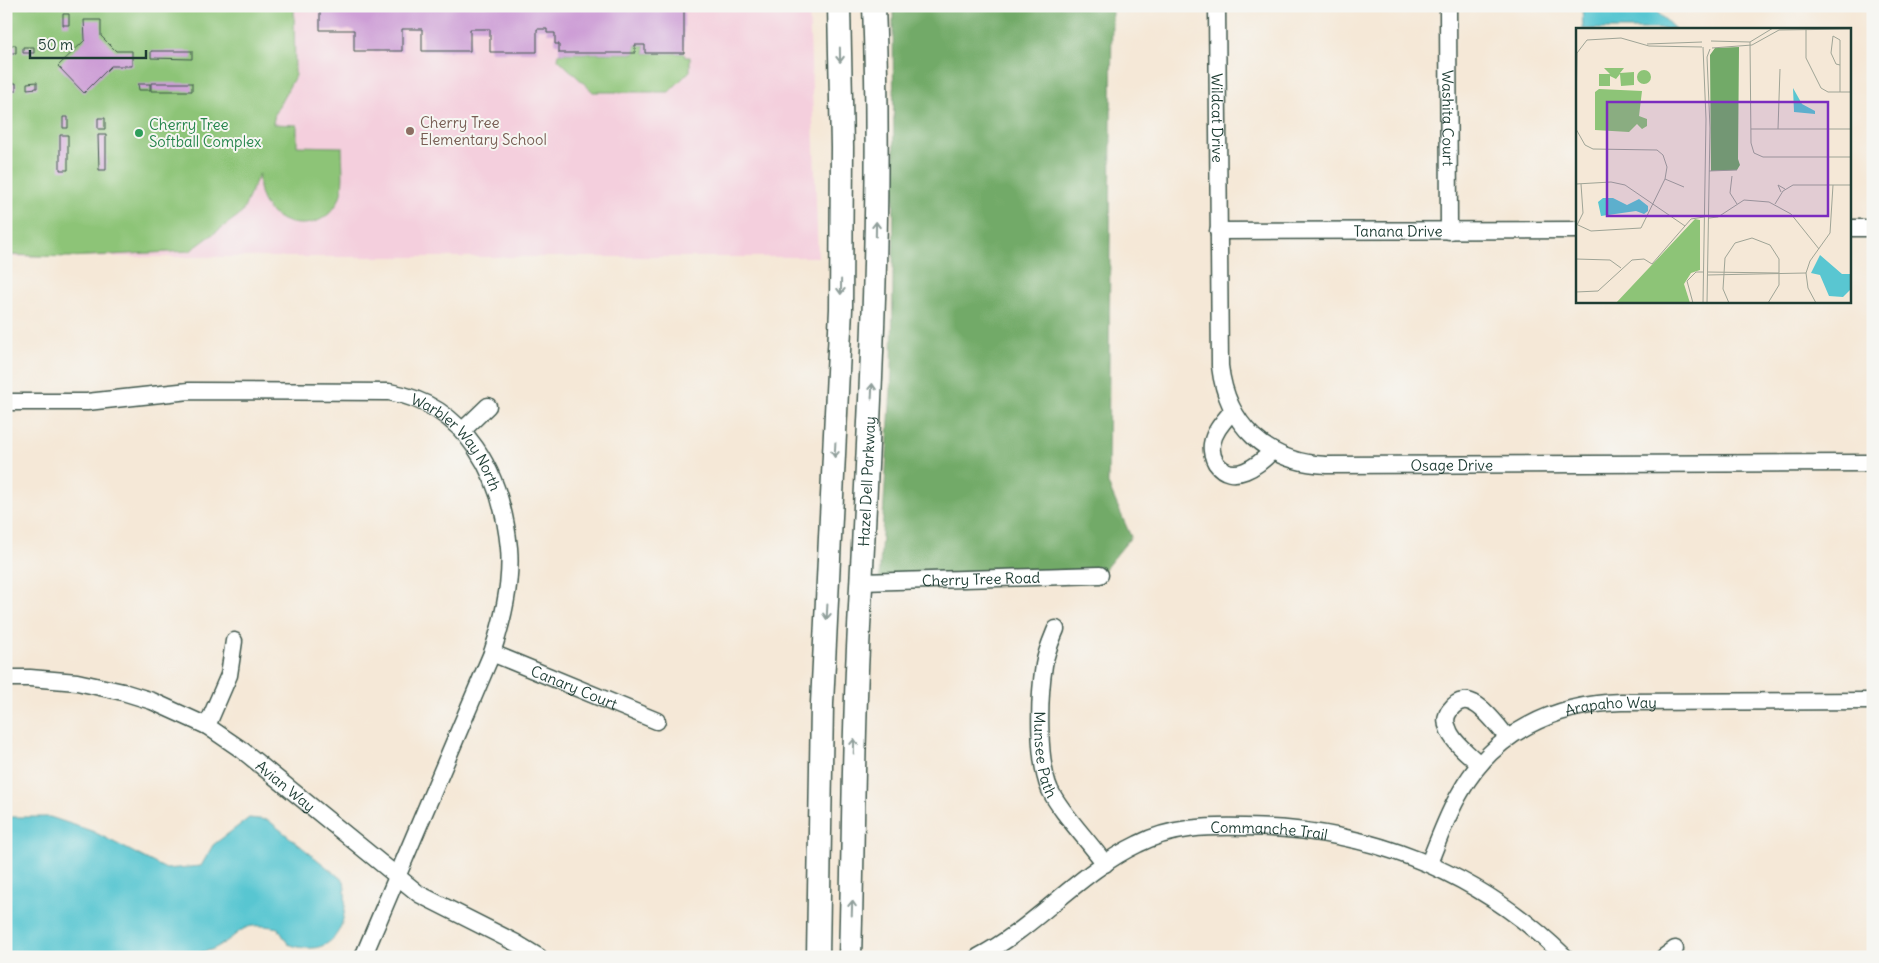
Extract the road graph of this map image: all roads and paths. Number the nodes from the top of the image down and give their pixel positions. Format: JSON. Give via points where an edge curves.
{"nodes":[{"id":1,"x":839,"y":6,"type":"edge"},
{"id":2,"x":874,"y":6,"type":"edge"},
{"id":3,"x":1217,"y":6,"type":"edge"},
{"id":4,"x":1448,"y":6,"type":"edge"},
{"id":5,"x":1852,"y":228,"type":"edge"},
{"id":6,"x":1873,"y":228,"type":"edge"},
{"id":7,"x":1218,"y":230,"type":"junction"},
{"id":8,"x":1449,"y":230,"type":"junction"},
{"id":9,"x":1576,"y":230,"type":"edge"},
{"id":10,"x":6,"y":402,"type":"edge"},
{"id":11,"x":488,"y":406,"type":"dead end"},
{"id":12,"x":1232,"y":411,"type":"junction"},
{"id":13,"x":463,"y":430,"type":"junction"},
{"id":14,"x":1272,"y":451,"type":"junction"},
{"id":15,"x":1873,"y":463,"type":"edge"},
{"id":16,"x":1100,"y":575,"type":"dead end"},
{"id":17,"x":862,"y":582,"type":"junction"},
{"id":18,"x":1056,"y":629,"type":"dead end"},
{"id":19,"x":234,"y":641,"type":"dead end"},
{"id":20,"x":492,"y":653,"type":"junction"},
{"id":21,"x":6,"y":678,"type":"edge"},
{"id":22,"x":1873,"y":701,"type":"edge"},
{"id":23,"x":657,"y":721,"type":"dead end"},
{"id":24,"x":207,"y":726,"type":"junction"},
{"id":25,"x":1507,"y":737,"type":"junction"},
{"id":26,"x":1478,"y":764,"type":"junction"},
{"id":27,"x":1429,"y":863,"type":"junction"},
{"id":28,"x":1105,"y":864,"type":"junction"},
{"id":29,"x":396,"y":877,"type":"junction"},
{"id":30,"x":363,"y":957,"type":"edge"},
{"id":31,"x":539,"y":957,"type":"edge"},
{"id":32,"x":818,"y":957,"type":"edge"},
{"id":33,"x":850,"y":957,"type":"edge"},
{"id":34,"x":978,"y":957,"type":"edge"},
{"id":35,"x":1565,"y":957,"type":"edge"}],
"edges":[{"from":1,"to":32,"type":"main road","one_way":true,"via":[[841,309],[822,704]]},
{"from":17,"to":2,"type":"main road","name":"Hazel Dell Parkway","one_way":true,"via":[[877,222]]},
{"from":3,"to":7,"type":"street","name":"Wildcat Drive"},
{"from":4,"to":8,"type":"street","name":"Washita Court"},
{"from":5,"to":6,"type":"street"},
{"from":7,"to":8,"type":"street","name":"Tanana Drive"},
{"from":7,"to":12,"type":"street","name":"Osage Drive","via":[[1220,366],[1224,393]]},
{"from":8,"to":9,"type":"street","name":"Tanana Drive"},
{"from":10,"to":13,"type":"street","name":"Warbler Way North","via":[[87,402],[189,391],[374,391],[402,394],[437,408]]},
{"from":11,"to":13,"type":"street"},
{"from":12,"to":14,"type":"street","name":"Osage Drive","via":[[1253,437]]},
{"from":12,"to":14,"type":"street","via":[[1218,428],[1211,446],[1214,460],[1221,468],[1240,473]]},
{"from":13,"to":20,"type":"street","name":"Warbler Way North","via":[[490,473],[505,522],[509,550],[505,605]]},
{"from":14,"to":15,"type":"street","name":"Osage Drive","via":[[1296,461],[1326,465]]},
{"from":16,"to":17,"type":"street","name":"Cherry Tree Road"},
{"from":33,"to":17,"type":"main road","name":"Hazel Dell Parkway","one_way":true,"via":[[854,738]]},
{"from":18,"to":28,"type":"street","name":"Munsee Path","via":[[1044,666],[1043,771],[1051,791]]},
{"from":19,"to":24,"type":"street","via":[[228,675]]},
{"from":20,"to":23,"type":"street","name":"Canary Court"},
{"from":20,"to":29,"type":"street","name":"Warbler Way North"},
{"from":21,"to":24,"type":"street","name":"Avian Way","via":[[78,682],[123,692],[152,701]]},
{"from":22,"to":25,"type":"street","name":"Arapaho Way","via":[[1604,702],[1561,710]]},
{"from":24,"to":29,"type":"street","name":"Avian Way","via":[[242,750]]},
{"from":25,"to":26,"type":"street","name":"Arapaho Way"},
{"from":25,"to":26,"type":"street","via":[[1475,703],[1464,701],[1452,707],[1446,718],[1448,730]]},
{"from":26,"to":27,"type":"street","name":"Arapaho Way","via":[[1460,792]]},
{"from":27,"to":28,"type":"street","name":"Commanche Trail","via":[[1376,844],[1314,831],[1223,826],[1155,836]]},
{"from":27,"to":35,"type":"street","name":"Commanche Trail","via":[[1519,916]]},
{"from":28,"to":34,"type":"street","name":"Commanche Trail","via":[[1012,936]]},
{"from":29,"to":30,"type":"street","name":"Warbler Way North"},
{"from":29,"to":31,"type":"street","name":"Avian Way","via":[[419,894]]}]}
